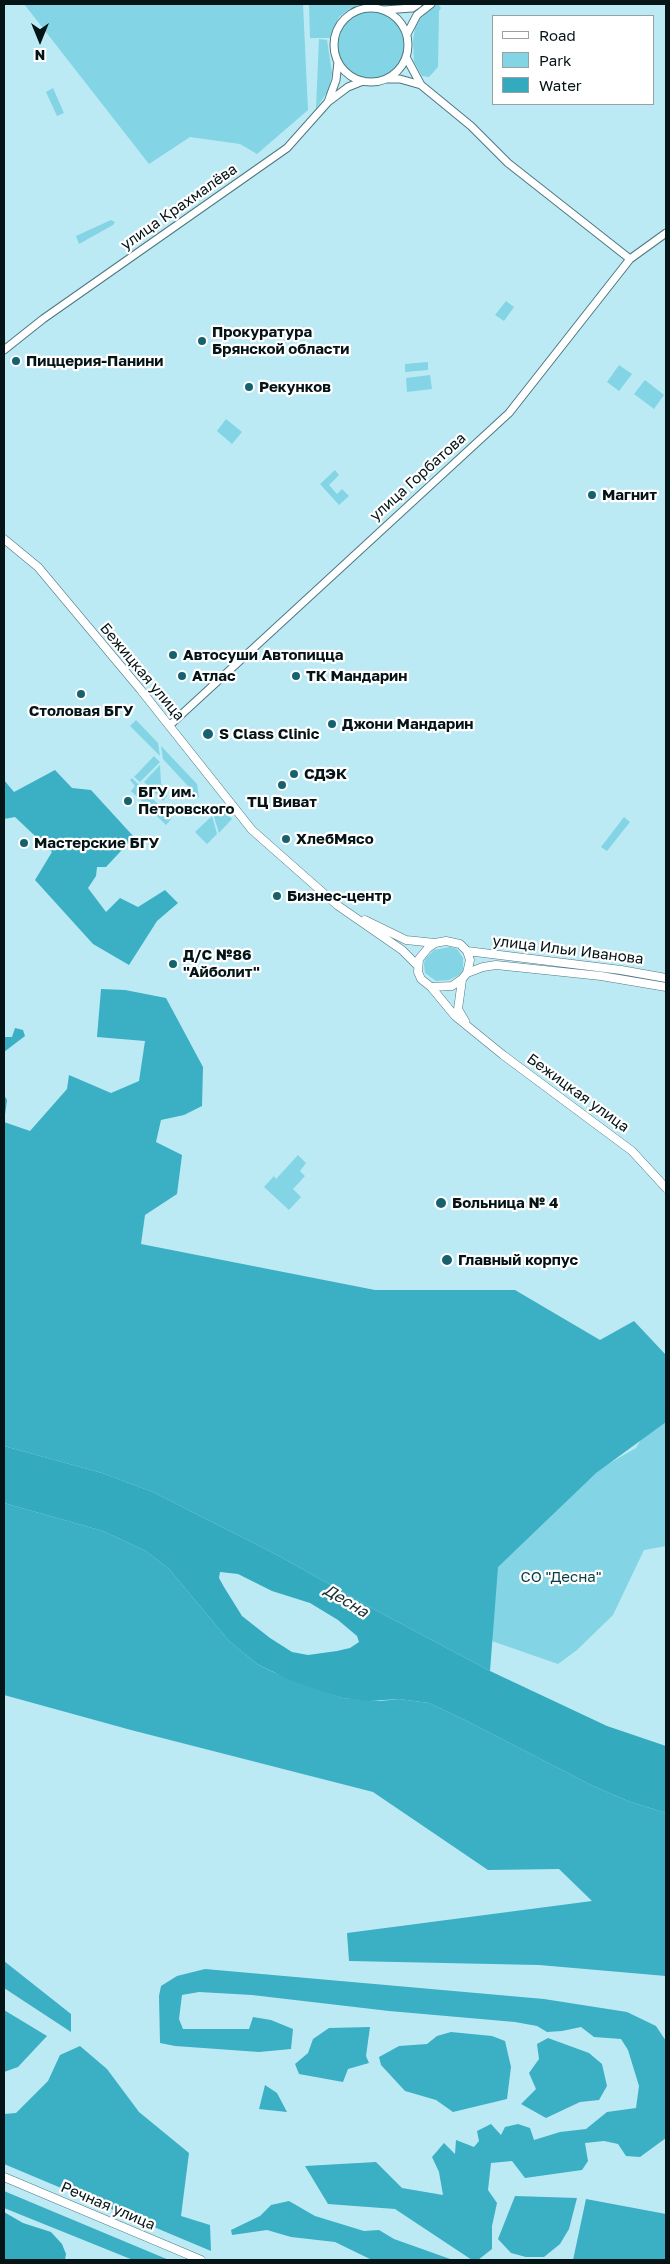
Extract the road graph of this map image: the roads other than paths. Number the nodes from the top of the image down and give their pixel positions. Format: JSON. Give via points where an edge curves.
{"nodes":[{"id":1,"x":431,"y":4,"type":"edge"},
{"id":2,"x":415,"y":6,"type":"edge"},
{"id":3,"x":384,"y":10,"type":"junction"},
{"id":4,"x":407,"y":34,"type":"junction"},
{"id":5,"x":406,"y":57,"type":"junction"},
{"id":6,"x":338,"y":61,"type":"junction"},
{"id":7,"x":387,"y":79,"type":"junction"},
{"id":8,"x":363,"y":81,"type":"junction"},
{"id":9,"x":422,"y":85,"type":"junction"},
{"id":10,"x":328,"y":102,"type":"junction"},
{"id":11,"x":666,"y":233,"type":"edge"},
{"id":12,"x":630,"y":258,"type":"junction"},
{"id":13,"x":4,"y":350,"type":"edge"},
{"id":14,"x":4,"y":539,"type":"edge"},
{"id":15,"x":170,"y":725,"type":"junction"},
{"id":16,"x":297,"y":870,"type":"junction"},
{"id":17,"x":435,"y":943,"type":"junction"},
{"id":18,"x":467,"y":951,"type":"junction"},
{"id":19,"x":418,"y":966,"type":"junction"},
{"id":20,"x":465,"y":976,"type":"junction"},
{"id":21,"x":666,"y":978,"type":"edge"},
{"id":22,"x":431,"y":987,"type":"junction"},
{"id":23,"x":666,"y":987,"type":"edge"},
{"id":24,"x":468,"y":1025,"type":"junction"},
{"id":25,"x":666,"y":1188,"type":"edge"},
{"id":26,"x":4,"y":2177,"type":"edge"},
{"id":27,"x":202,"y":2260,"type":"edge"}],
"edges":[{"from":1,"to":4,"type":"main road","via":[[416,15]]},
{"from":2,"to":3,"type":"main road"},
{"from":3,"to":4,"type":"main road","via":[[400,22]]},
{"from":3,"to":6,"type":"main road","via":[[359,10],[345,20],[335,43]]},
{"from":4,"to":5,"type":"main road"},
{"from":5,"to":7,"type":"main road","via":[[396,73]]},
{"from":5,"to":9,"type":"main road"},
{"from":6,"to":8,"type":"main road","via":[[348,74]]},
{"from":6,"to":10,"type":"main road","via":[[336,80]]},
{"from":7,"to":8,"type":"main road","name":"улица Крахмалёва"},
{"from":7,"to":9,"type":"main road","name":"улица Крахмалёва"},
{"from":8,"to":10,"type":"main road","name":"улица Крахмалёва","via":[[348,87]]},
{"from":9,"to":12,"type":"main road","via":[[472,126],[508,163]]},
{"from":10,"to":13,"type":"main road","name":"улица Крахмалёва","via":[[287,148],[43,319]]},
{"from":11,"to":12,"type":"main road","name":"улица Горбатова"},
{"from":12,"to":15,"type":"main road","name":"улица Горбатова","via":[[509,413]]},
{"from":14,"to":15,"type":"main road","name":"Бежицкая улица","via":[[38,567]]},
{"from":15,"to":16,"type":"main road","name":"Бежицкая улица","via":[[252,830]]},
{"from":16,"to":17,"type":"main road","via":[[374,926],[406,940]]},
{"from":16,"to":19,"type":"main road","via":[[337,905],[402,950]]},
{"from":17,"to":18,"type":"main road","via":[[455,942]]},
{"from":17,"to":19,"type":"main road","via":[[424,952]]},
{"from":18,"to":20,"type":"main road","via":[[470,960]]},
{"from":18,"to":21,"type":"main road","name":"улица Ильи Иванова"},
{"from":19,"to":22,"type":"main road","via":[[421,979]]},
{"from":20,"to":22,"type":"main road","via":[[457,984],[445,988]]},
{"from":20,"to":23,"type":"main road","name":"улица Ильи Иванова","via":[[482,967],[496,965],[601,976]]},
{"from":20,"to":24,"type":"main road","via":[[458,1008]]},
{"from":22,"to":24,"type":"main road","name":"Бежицкая улица","via":[[455,1016]]},
{"from":24,"to":25,"type":"main road","name":"Бежицкая улица","via":[[632,1151]]},
{"from":26,"to":27,"type":"main road","name":"Речная улица"}]}
